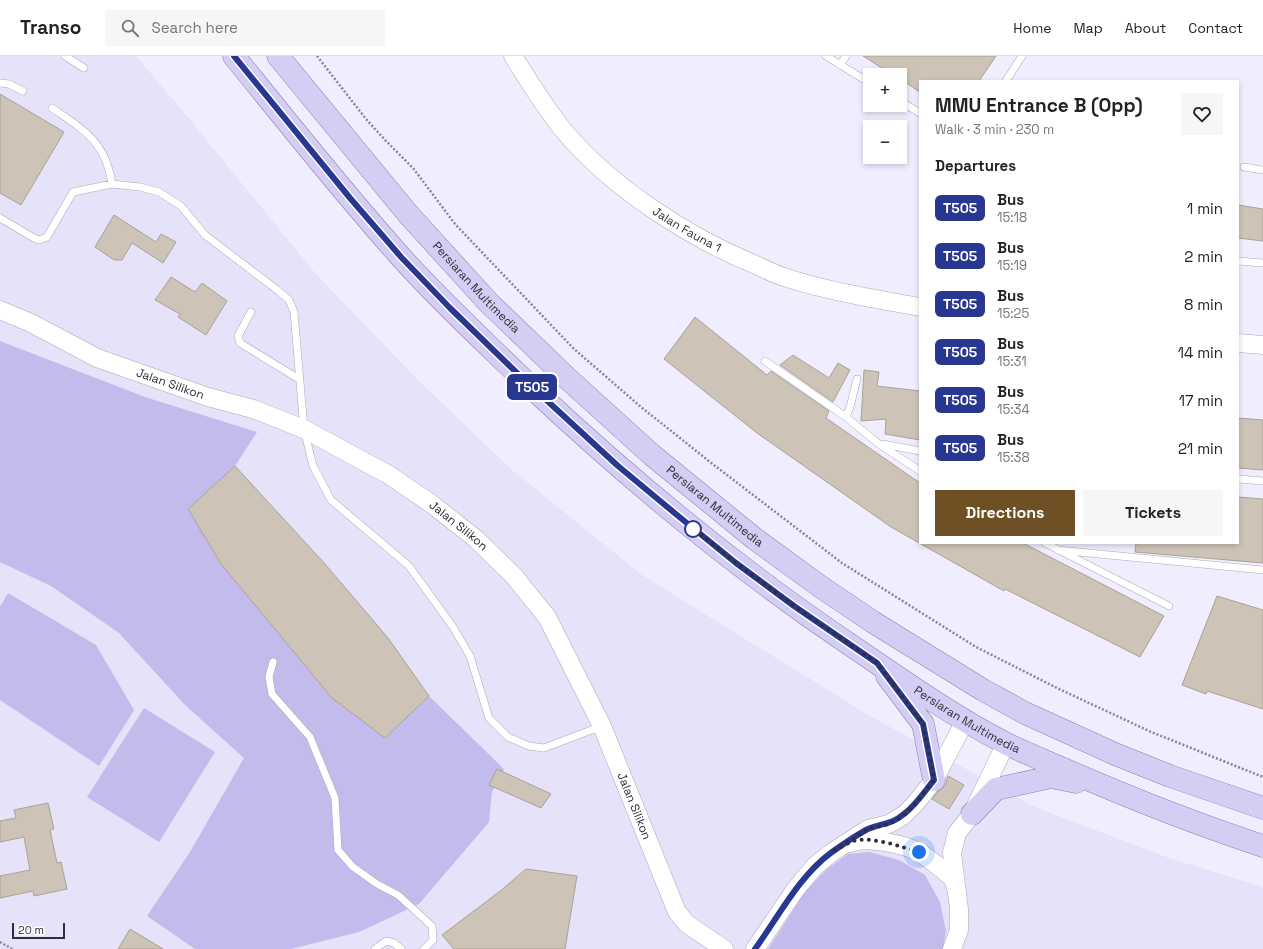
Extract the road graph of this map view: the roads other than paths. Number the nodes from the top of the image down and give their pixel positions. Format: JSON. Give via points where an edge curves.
{"nodes":[{"id":1,"x":64,"y":56,"type":"edge"},
{"id":2,"x":234,"y":56,"type":"edge"},
{"id":3,"x":278,"y":56,"type":"edge"},
{"id":4,"x":513,"y":56,"type":"edge"},
{"id":5,"x":826,"y":56,"type":"edge"},
{"id":6,"x":846,"y":56,"type":"edge"},
{"id":7,"x":1022,"y":56,"type":"edge"},
{"id":8,"x":840,"y":65,"type":"junction"},
{"id":9,"x":84,"y":68,"type":"dead end"},
{"id":10,"x":863,"y":79,"type":"edge"},
{"id":11,"x":1007,"y":80,"type":"edge"},
{"id":12,"x":0,"y":83,"type":"edge"},
{"id":13,"x":23,"y":91,"type":"dead end"},
{"id":14,"x":907,"y":105,"type":"edge"},
{"id":15,"x":52,"y":108,"type":"dead end"},
{"id":16,"x":919,"y":112,"type":"edge"},
{"id":17,"x":1244,"y":167,"type":"dead end"},
{"id":18,"x":1263,"y":170,"type":"edge"},
{"id":19,"x":112,"y":184,"type":"junction"},
{"id":20,"x":0,"y":218,"type":"edge"},
{"id":21,"x":1239,"y":261,"type":"edge"},
{"id":22,"x":1263,"y":263,"type":"edge"},
{"id":23,"x":919,"y":307,"type":"edge"},
{"id":24,"x":0,"y":310,"type":"edge"},
{"id":25,"x":251,"y":312,"type":"dead end"},
{"id":26,"x":1239,"y":343,"type":"edge"},
{"id":27,"x":1263,"y":345,"type":"edge"},
{"id":28,"x":765,"y":360,"type":"dead end"},
{"id":29,"x":857,"y":378,"type":"dead end"},
{"id":30,"x":299,"y":379,"type":"junction"},
{"id":31,"x":846,"y":417,"type":"junction"},
{"id":32,"x":304,"y":429,"type":"junction"},
{"id":33,"x":879,"y":444,"type":"junction"},
{"id":34,"x":919,"y":451,"type":"edge"},
{"id":35,"x":919,"y":470,"type":"edge"},
{"id":36,"x":1239,"y":479,"type":"edge"},
{"id":37,"x":1263,"y":481,"type":"edge"},
{"id":38,"x":1047,"y":544,"type":"edge"},
{"id":39,"x":1058,"y":550,"type":"junction"},
{"id":40,"x":1263,"y":570,"type":"edge"},
{"id":41,"x":1169,"y":606,"type":"dead end"},
{"id":42,"x":273,"y":662,"type":"dead end"},
{"id":43,"x":877,"y":663,"type":"junction"},
{"id":44,"x":965,"y":720,"type":"junction"},
{"id":45,"x":602,"y":726,"type":"junction"},
{"id":46,"x":1006,"y":743,"type":"junction"},
{"id":47,"x":934,"y":780,"type":"junction"},
{"id":48,"x":1129,"y":797,"type":"junction"},
{"id":49,"x":1263,"y":808,"type":"edge"},
{"id":50,"x":972,"y":814,"type":"junction"},
{"id":51,"x":1263,"y":846,"type":"edge"},
{"id":52,"x":832,"y":852,"type":"junction"},
{"id":53,"x":956,"y":888,"type":"junction"},
{"id":54,"x":375,"y":949,"type":"edge"},
{"id":55,"x":401,"y":949,"type":"edge"},
{"id":56,"x":424,"y":949,"type":"edge"},
{"id":57,"x":724,"y":949,"type":"edge"},
{"id":58,"x":755,"y":949,"type":"edge"},
{"id":59,"x":952,"y":949,"type":"edge"}],
"edges":[{"from":1,"to":9,"type":"lane"},
{"from":2,"to":43,"type":"main road","name":"Persiaran Multimedia","via":[[401,257],[517,373],[618,466],[736,563]]},
{"from":3,"to":49,"type":"main road","name":"Persiaran Multimedia","via":[[408,214],[488,302],[636,441],[755,538],[873,622],[1025,713],[1170,776]]},
{"from":4,"to":23,"type":"street","name":"Jalan Fauna 1","via":[[564,131],[598,166],[641,200],[686,230],[732,255],[786,278],[847,294]]},
{"from":5,"to":8,"type":"lane"},
{"from":6,"to":8,"type":"lane"},
{"from":7,"to":11,"type":"lane"},
{"from":8,"to":10,"type":"lane"},
{"from":12,"to":13,"type":"lane","via":[[9,84]]},
{"from":14,"to":16,"type":"lane"},
{"from":15,"to":19,"type":"lane","via":[[93,138],[106,161]]},
{"from":17,"to":18,"type":"lane"},
{"from":19,"to":20,"type":"lane","via":[[73,192],[47,236],[39,240]]},
{"from":19,"to":30,"type":"lane","via":[[159,192],[181,206],[205,235],[289,300],[294,312]]},
{"from":21,"to":22,"type":"lane"},
{"from":24,"to":32,"type":"street","name":"Jalan Silikon","via":[[31,323],[97,358],[208,397],[253,409]]},
{"from":25,"to":30,"type":"lane","via":[[238,336],[240,343]]},
{"from":26,"to":27,"type":"street"},
{"from":28,"to":31,"type":"lane"},
{"from":29,"to":31,"type":"lane"},
{"from":30,"to":32,"type":"lane"},
{"from":31,"to":33,"type":"lane"},
{"from":32,"to":45,"type":"street","name":"Jalan Silikon","via":[[389,475],[433,505],[476,539],[513,575],[547,617]]},
{"from":32,"to":45,"type":"lane","via":[[313,466],[331,500],[409,566],[453,627],[470,656],[489,718],[508,737],[530,746],[544,748]]},
{"from":33,"to":34,"type":"lane"},
{"from":33,"to":35,"type":"lane"},
{"from":36,"to":37,"type":"lane"},
{"from":38,"to":39,"type":"lane"},
{"from":39,"to":40,"type":"lane"},
{"from":39,"to":41,"type":"lane"},
{"from":42,"to":56,"type":"lane","via":[[269,676],[272,694],[310,737],[335,798],[338,850],[353,867],[398,895],[432,926],[433,940]]},
{"from":43,"to":44,"type":"main road","name":"Persiaran Multimedia"},
{"from":43,"to":47,"type":"main road","via":[[923,724]]},
{"from":44,"to":46,"type":"main road","name":"Persiaran Multimedia"},
{"from":44,"to":47,"type":"street"},
{"from":45,"to":57,"type":"street","name":"Jalan Silikon","via":[[677,912],[687,924]]},
{"from":46,"to":48,"type":"main road","name":"Persiaran Multimedia"},
{"from":46,"to":50,"type":"street"},
{"from":47,"to":52,"type":"street","via":[[904,815],[889,824],[868,829]]},
{"from":48,"to":50,"type":"main road","via":[[1051,777],[996,789]]},
{"from":48,"to":51,"type":"main road","name":"Persiaran Multimedia"},
{"from":50,"to":53,"type":"street","via":[[957,833],[952,853]]},
{"from":52,"to":53,"type":"street","via":[[856,840],[896,845],[919,852],[952,878]]},
{"from":52,"to":58,"type":"street","via":[[795,890]]},
{"from":53,"to":59,"type":"street","via":[[959,930]]},
{"from":54,"to":55,"type":"lane","via":[[386,941]]}]}
